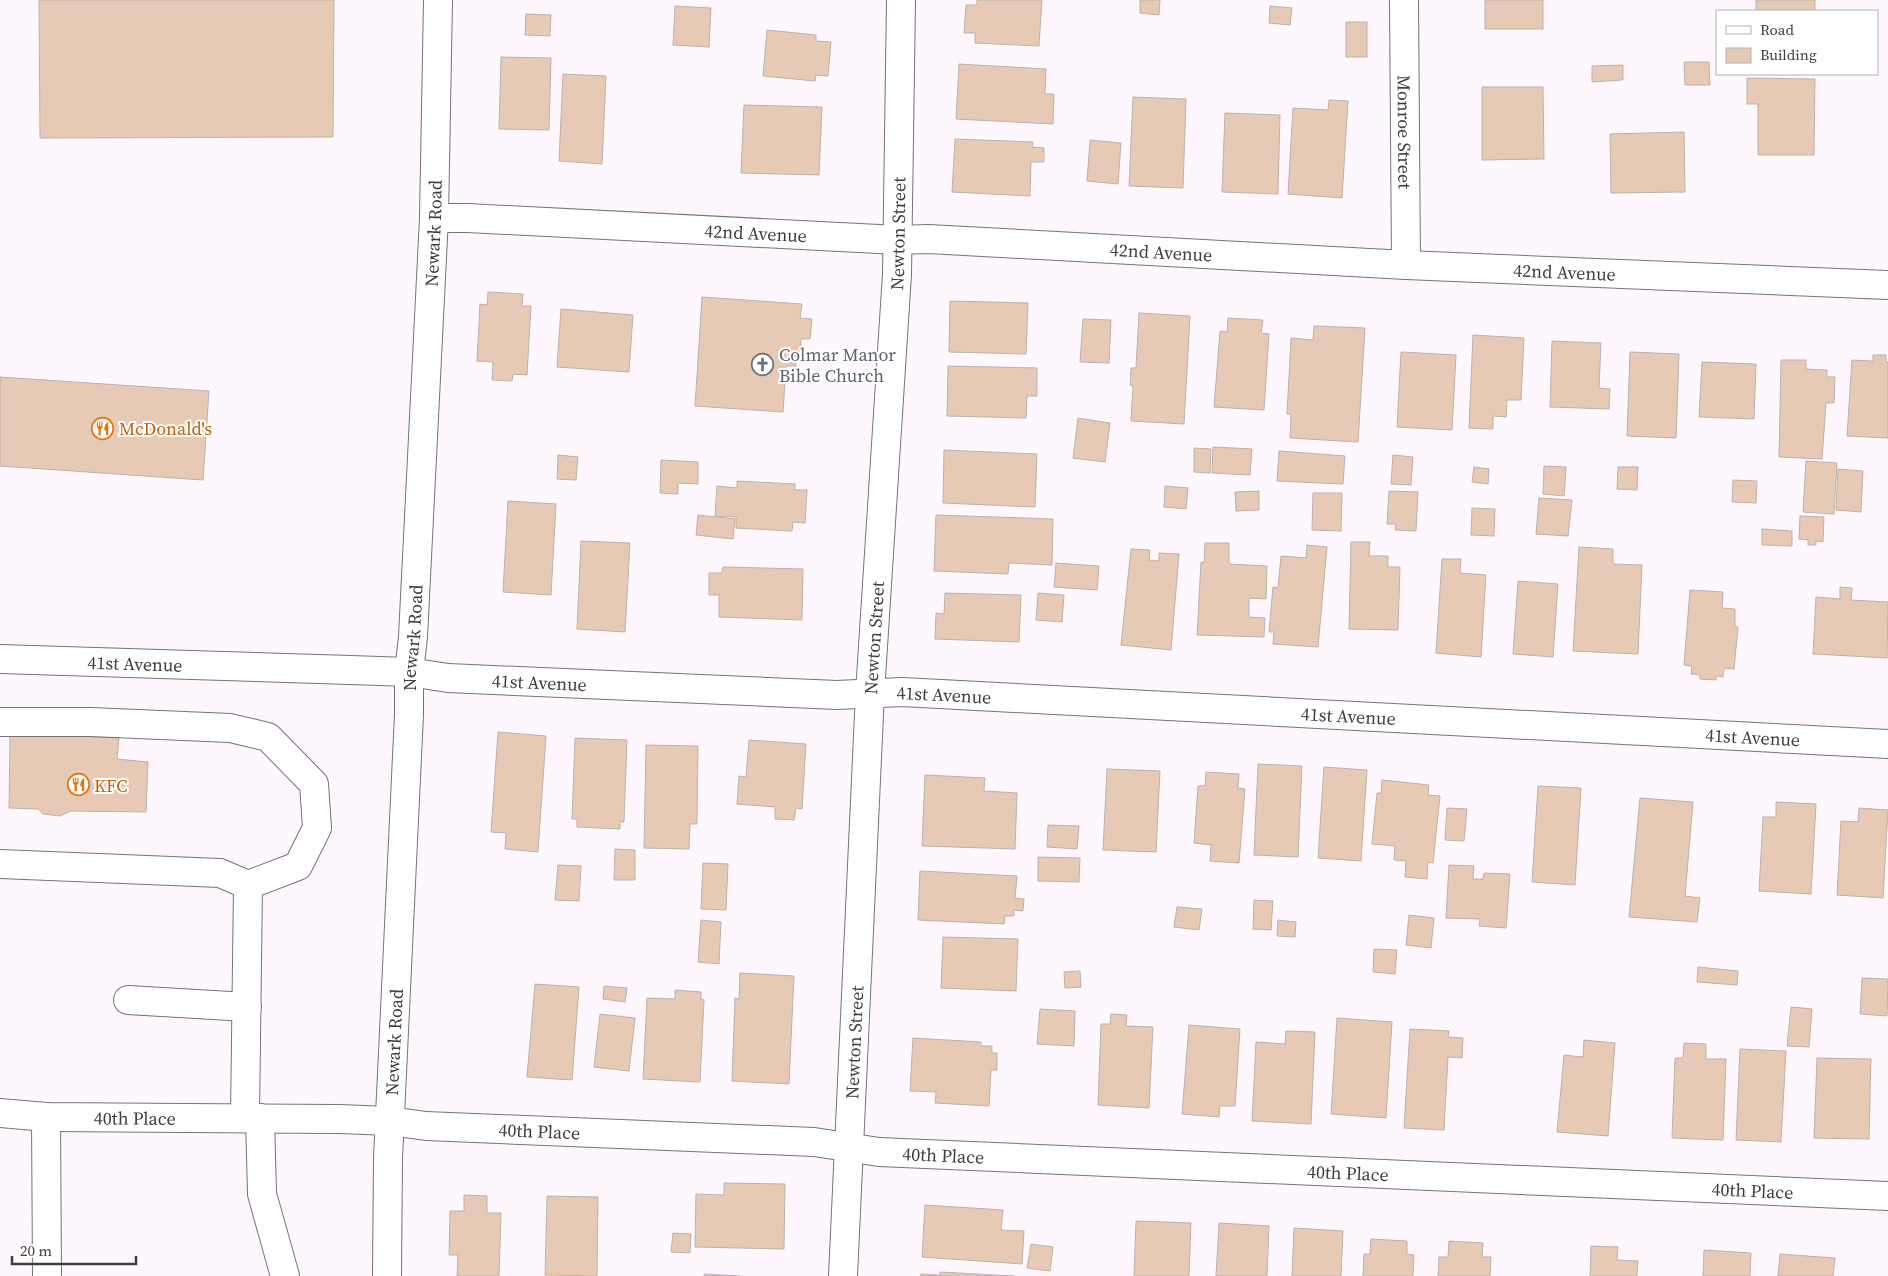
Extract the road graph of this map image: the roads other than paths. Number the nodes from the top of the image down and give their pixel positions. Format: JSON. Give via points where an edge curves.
{"nodes":[{"id":1,"x":438,"y":0,"type":"edge"},
{"id":2,"x":901,"y":0,"type":"edge"},
{"id":3,"x":1404,"y":0,"type":"edge"},
{"id":4,"x":434,"y":218,"type":"junction"},
{"id":5,"x":898,"y":240,"type":"junction"},
{"id":6,"x":1406,"y":265,"type":"junction"},
{"id":7,"x":1888,"y":285,"type":"edge"},
{"id":8,"x":0,"y":659,"type":"edge"},
{"id":9,"x":409,"y":672,"type":"junction"},
{"id":10,"x":870,"y":693,"type":"junction"},
{"id":11,"x":0,"y":722,"type":"edge"},
{"id":12,"x":1888,"y":744,"type":"edge"},
{"id":13,"x":0,"y":864,"type":"edge"},
{"id":14,"x":248,"y":886,"type":"junction"},
{"id":15,"x":128,"y":1000,"type":"dead end"},
{"id":16,"x":247,"y":1007,"type":"junction"},
{"id":17,"x":0,"y":1113,"type":"edge"},
{"id":18,"x":46,"y":1117,"type":"junction"},
{"id":19,"x":252,"y":1118,"type":"junction"},
{"id":20,"x":390,"y":1121,"type":"junction"},
{"id":21,"x":848,"y":1148,"type":"junction"},
{"id":22,"x":1888,"y":1196,"type":"edge"},
{"id":23,"x":47,"y":1276,"type":"edge"},
{"id":24,"x":286,"y":1276,"type":"edge"},
{"id":25,"x":387,"y":1276,"type":"edge"},
{"id":26,"x":843,"y":1276,"type":"edge"}],
"edges":[{"from":1,"to":4,"type":"street","name":"Newark Road"},
{"from":2,"to":5,"type":"street","name":"Newton Street"},
{"from":3,"to":6,"type":"street","name":"Monroe Street"},
{"from":4,"to":5,"type":"street","name":"42nd Avenue"},
{"from":4,"to":9,"type":"street","name":"Newark Road"},
{"from":5,"to":6,"type":"street","name":"42nd Avenue"},
{"from":5,"to":10,"type":"street","name":"Newton Street"},
{"from":6,"to":7,"type":"street","name":"42nd Avenue"},
{"from":8,"to":9,"type":"street","name":"41st Avenue"},
{"from":9,"to":10,"type":"street","name":"41st Avenue","via":[[458,679],[837,695]]},
{"from":9,"to":20,"type":"street","name":"Newark Road"},
{"from":10,"to":12,"type":"street","name":"41st Avenue","via":[[902,692]]},
{"from":10,"to":21,"type":"street","name":"Newton Street"},
{"from":11,"to":14,"type":"street","via":[[230,728],[268,738],[314,784],[317,828],[298,866]]},
{"from":13,"to":14,"type":"street","via":[[220,873]]},
{"from":14,"to":16,"type":"street"},
{"from":15,"to":16,"type":"street"},
{"from":16,"to":19,"type":"street"},
{"from":17,"to":18,"type":"street","name":"40th Place"},
{"from":18,"to":19,"type":"street","name":"40th Place"},
{"from":18,"to":23,"type":"street"},
{"from":19,"to":20,"type":"street","name":"40th Place"},
{"from":19,"to":24,"type":"street","via":[[262,1194]]},
{"from":20,"to":21,"type":"street","name":"40th Place","via":[[426,1126],[814,1142]]},
{"from":20,"to":25,"type":"street","name":"Newark Road"},
{"from":21,"to":22,"type":"street","name":"40th Place","via":[[880,1152]]},
{"from":21,"to":26,"type":"street","name":"Newton Street"}]}
